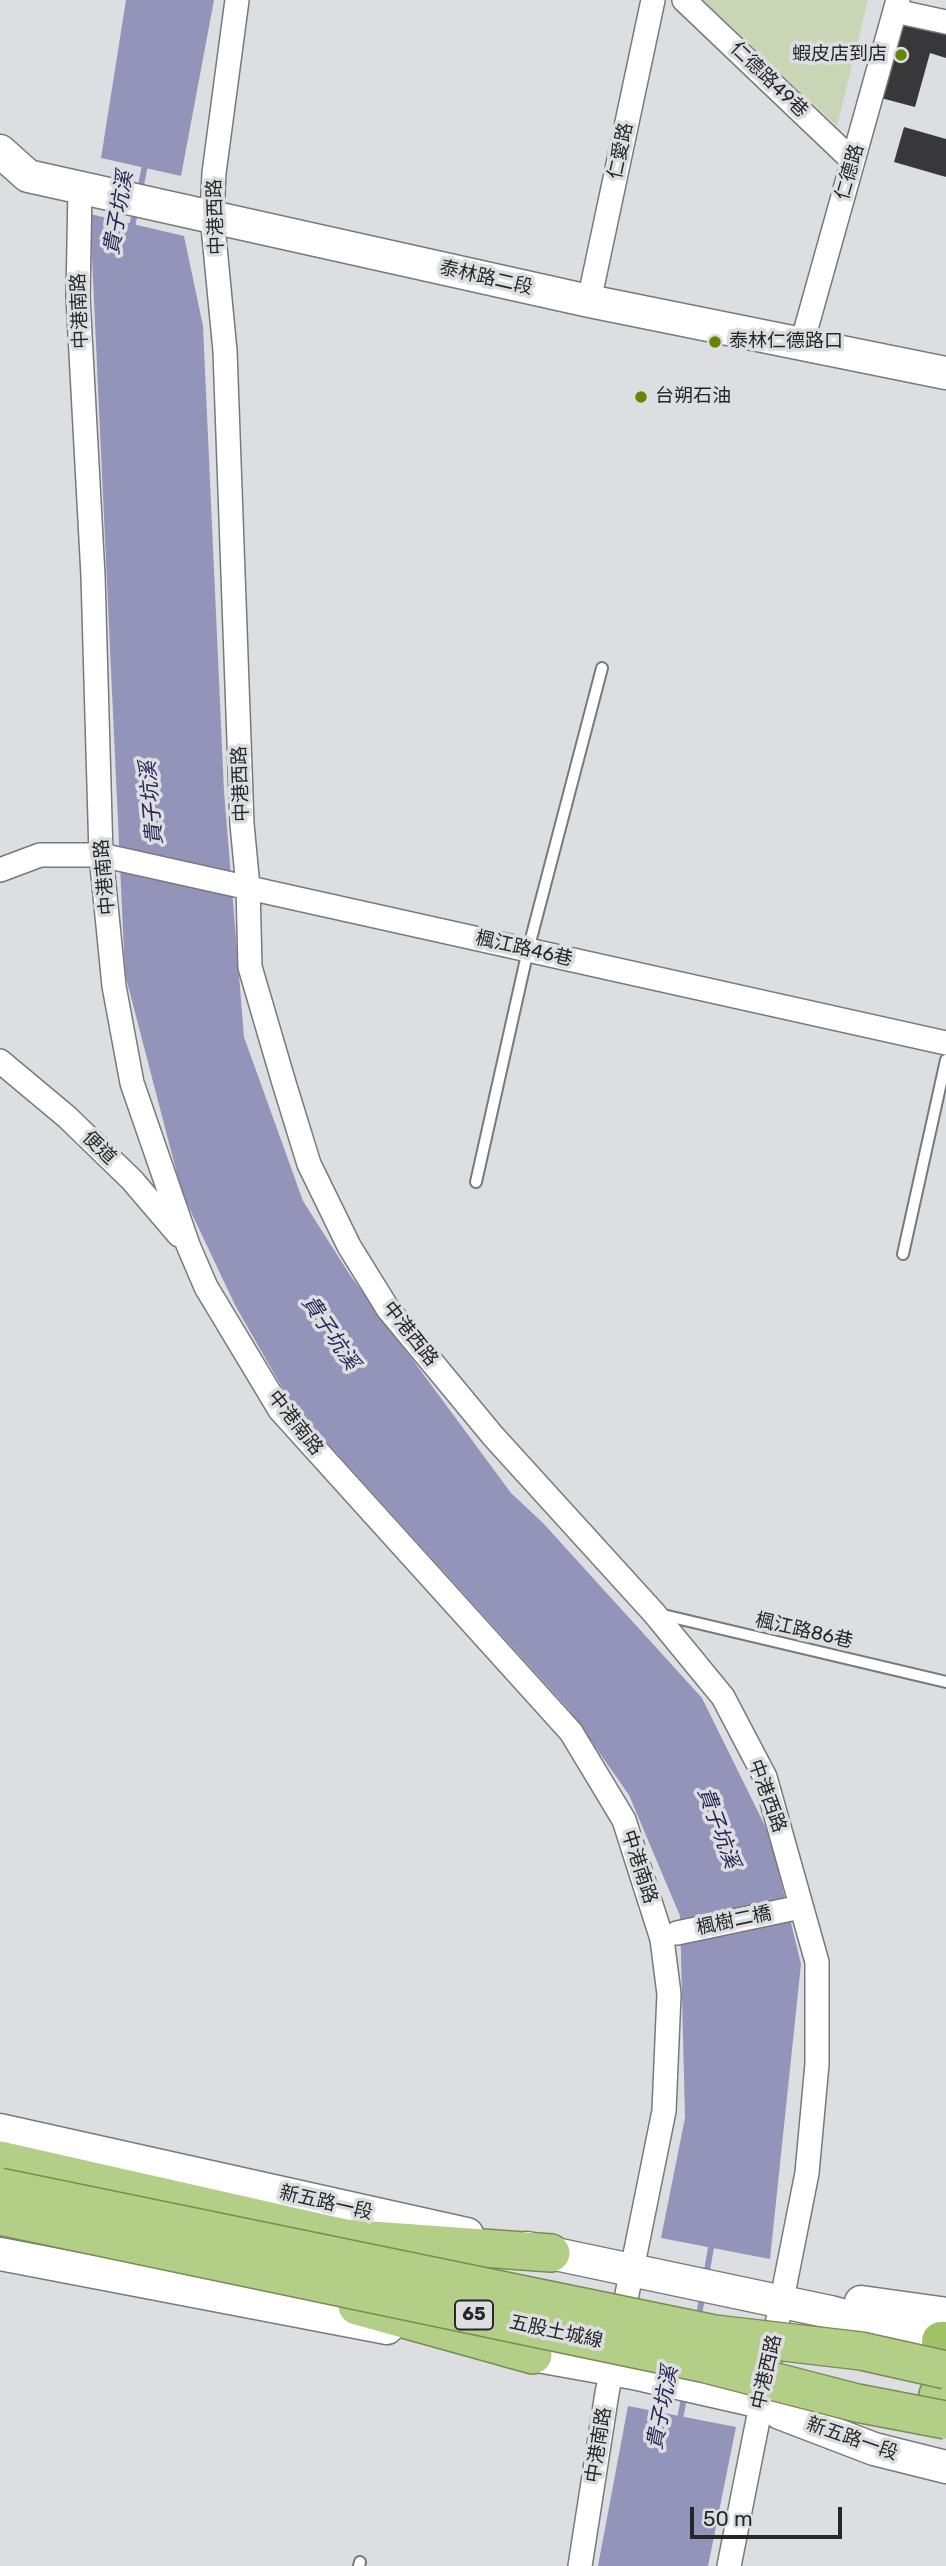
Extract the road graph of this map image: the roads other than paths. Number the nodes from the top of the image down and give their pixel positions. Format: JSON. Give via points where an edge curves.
{"nodes":[{"id":1,"x":237,"y":0,"type":"edge"},
{"id":2,"x":653,"y":0,"type":"edge"},
{"id":3,"x":684,"y":0,"type":"edge"},
{"id":4,"x":897,"y":6,"type":"edge"},
{"id":5,"x":946,"y":23,"type":"edge"},
{"id":6,"x":0,"y":151,"type":"edge"},
{"id":7,"x":853,"y":161,"type":"junction"},
{"id":8,"x":86,"y":189,"type":"junction"},
{"id":9,"x":201,"y":214,"type":"junction"},
{"id":10,"x":589,"y":301,"type":"junction"},
{"id":11,"x":802,"y":343,"type":"junction"},
{"id":12,"x":946,"y":373,"type":"edge"},
{"id":13,"x":602,"y":668,"type":"dead end"},
{"id":14,"x":108,"y":857,"type":"junction"},
{"id":15,"x":0,"y":870,"type":"edge"},
{"id":16,"x":241,"y":886,"type":"junction"},
{"id":17,"x":528,"y":950,"type":"junction"},
{"id":18,"x":946,"y":1043,"type":"edge"},
{"id":19,"x":946,"y":1060,"type":"edge"},
{"id":20,"x":0,"y":1061,"type":"edge"},
{"id":21,"x":476,"y":1182,"type":"dead end"},
{"id":22,"x":188,"y":1245,"type":"junction"},
{"id":23,"x":904,"y":1254,"type":"dead end"},
{"id":24,"x":654,"y":1613,"type":"junction"},
{"id":25,"x":946,"y":1682,"type":"edge"},
{"id":26,"x":797,"y":1908,"type":"junction"},
{"id":27,"x":670,"y":1936,"type":"junction"},
{"id":28,"x":0,"y":2130,"type":"edge"},
{"id":29,"x":0,"y":2160,"type":"edge"},
{"id":30,"x":0,"y":2187,"type":"edge"},
{"id":31,"x":0,"y":2216,"type":"edge"},
{"id":32,"x":0,"y":2230,"type":"edge"},
{"id":33,"x":551,"y":2253,"type":"junction"},
{"id":34,"x":0,"y":2254,"type":"edge"},
{"id":35,"x":641,"y":2272,"type":"junction"},
{"id":36,"x":771,"y":2300,"type":"junction"},
{"id":37,"x":711,"y":2349,"type":"junction"},
{"id":38,"x":533,"y":2355,"type":"junction"},
{"id":39,"x":945,"y":2365,"type":"edge"},
{"id":40,"x":622,"y":2371,"type":"junction"},
{"id":41,"x":749,"y":2399,"type":"junction"},
{"id":42,"x":946,"y":2435,"type":"edge"},
{"id":43,"x":946,"y":2467,"type":"edge"},
{"id":44,"x":580,"y":2566,"type":"edge"},
{"id":45,"x":729,"y":2566,"type":"edge"}],
"edges":[{"from":1,"to":9,"type":"street","name":"中港西路","via":[[214,173]]},
{"from":2,"to":10,"type":"street","name":"仁愛路"},
{"from":3,"to":7,"type":"street","name":"仁德路49巷"},
{"from":4,"to":5,"type":"street"},
{"from":4,"to":7,"type":"street","name":"仁德路"},
{"from":6,"to":8,"type":"main road","name":"泰林路二段","via":[[28,176]]},
{"from":7,"to":11,"type":"street","name":"仁德路"},
{"from":8,"to":9,"type":"main road","name":"泰林路二段"},
{"from":8,"to":14,"type":"street","name":"中港南路","via":[[78,297]]},
{"from":9,"to":10,"type":"main road","name":"泰林路二段"},
{"from":9,"to":16,"type":"street","name":"中港西路","via":[[225,351]]},
{"from":10,"to":11,"type":"main road","name":"泰林路二段"},
{"from":11,"to":12,"type":"main road","name":"泰林路二段"},
{"from":13,"to":17,"type":"lane"},
{"from":14,"to":15,"type":"street","name":"楓江路46巷","via":[[40,855]]},
{"from":14,"to":16,"type":"street","name":"楓江路46巷"},
{"from":14,"to":22,"type":"street","name":"中港南路","via":[[114,986],[132,1083]]},
{"from":16,"to":17,"type":"street","name":"楓江路46巷"},
{"from":16,"to":24,"type":"street","name":"中港西路","via":[[250,967],[309,1164],[349,1245],[388,1309],[493,1436]]},
{"from":17,"to":18,"type":"street","name":"楓江路46巷"},
{"from":17,"to":21,"type":"lane"},
{"from":19,"to":23,"type":"lane"},
{"from":20,"to":22,"type":"street","name":"便道","via":[[132,1180]]},
{"from":22,"to":27,"type":"street","name":"中港南路","via":[[206,1287],[280,1410],[571,1732],[624,1820]]},
{"from":24,"to":25,"type":"lane","name":"楓江路86巷"},
{"from":24,"to":26,"type":"street","name":"中港西路","via":[[723,1698],[765,1777]]},
{"from":26,"to":27,"type":"street","name":"楓樹二橋"},
{"from":26,"to":36,"type":"street","name":"中港西路","via":[[817,1962],[817,2064],[807,2173]]},
{"from":27,"to":35,"type":"street","name":"中港南路","via":[[664,2111]]},
{"from":28,"to":33,"type":"main road","name":"新五路一段"},
{"from":29,"to":33,"type":"highway","via":[[345,2238]]},
{"from":30,"to":37,"type":"highway","name":"五股土城線","number":"65","bridge":true},
{"from":31,"to":37,"type":"highway","name":"五股土城線","number":"65","bridge":true},
{"from":32,"to":38,"type":"highway","via":[[332,2299]]},
{"from":33,"to":35,"type":"main road","name":"新五路一段"},
{"from":34,"to":38,"type":"main road"},
{"from":35,"to":36,"type":"main road","name":"新五路一段"},
{"from":35,"to":40,"type":"street","name":"中港南路"},
{"from":36,"to":39,"type":"main road"},
{"from":36,"to":41,"type":"street","name":"中港西路"},
{"from":37,"to":39,"type":"highway","name":"五股土城線","number":"65","bridge":true,"via":[[861,2351]]},
{"from":37,"to":39,"type":"highway","name":"五股土城線","number":"65","bridge":true,"via":[[857,2403]]},
{"from":38,"to":40,"type":"main road"},
{"from":40,"to":41,"type":"main road"},
{"from":40,"to":44,"type":"street","name":"中港南路"},
{"from":41,"to":42,"type":"main road","name":"新五路一段","via":[[776,2400]]},
{"from":41,"to":43,"type":"main road","name":"新五路一段","via":[[874,2449]]},
{"from":41,"to":45,"type":"street","name":"中港西路"}]}
